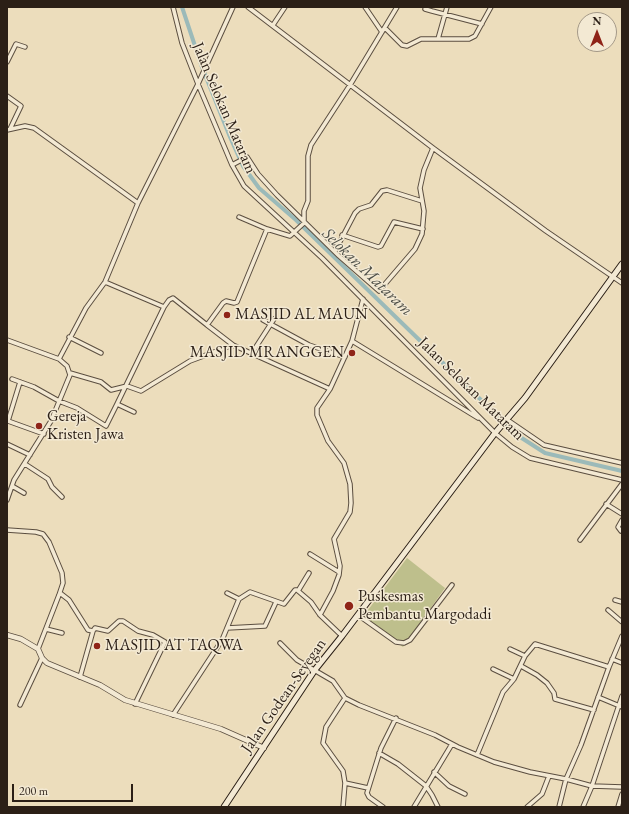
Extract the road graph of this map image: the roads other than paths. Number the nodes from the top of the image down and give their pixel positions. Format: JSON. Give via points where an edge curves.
{"nodes":[{"id":1,"x":173,"y":7,"type":"edge"},
{"id":2,"x":233,"y":7,"type":"edge"},
{"id":3,"x":248,"y":7,"type":"edge"},
{"id":4,"x":285,"y":7,"type":"edge"},
{"id":5,"x":365,"y":7,"type":"edge"},
{"id":6,"x":396,"y":7,"type":"edge"},
{"id":7,"x":420,"y":7,"type":"edge"},
{"id":8,"x":446,"y":7,"type":"edge"},
{"id":9,"x":491,"y":7,"type":"edge"},
{"id":10,"x":425,"y":8,"type":"edge"},
{"id":11,"x":445,"y":14,"type":"junction"},
{"id":12,"x":482,"y":24,"type":"junction"},
{"id":13,"x":273,"y":25,"type":"junction"},
{"id":14,"x":384,"y":30,"type":"junction"},
{"id":15,"x":438,"y":39,"type":"junction"},
{"id":16,"x":24,"y":47,"type":"dead end"},
{"id":17,"x":7,"y":62,"type":"edge"},
{"id":18,"x":198,"y":84,"type":"junction"},
{"id":19,"x":350,"y":85,"type":"junction"},
{"id":20,"x":7,"y":96,"type":"edge"},
{"id":21,"x":9,"y":129,"type":"edge"},
{"id":22,"x":434,"y":148,"type":"junction"},
{"id":23,"x":232,"y":164,"type":"junction"},
{"id":24,"x":422,"y":201,"type":"junction"},
{"id":25,"x":138,"y":203,"type":"junction"},
{"id":26,"x":239,"y":217,"type":"dead end"},
{"id":27,"x":304,"y":222,"type":"junction"},
{"id":28,"x":267,"y":229,"type":"junction"},
{"id":29,"x":423,"y":229,"type":"junction"},
{"id":30,"x":294,"y":234,"type":"junction"},
{"id":31,"x":342,"y":235,"type":"junction"},
{"id":32,"x":335,"y":251,"type":"junction"},
{"id":33,"x":622,"y":264,"type":"edge"},
{"id":34,"x":612,"y":278,"type":"junction"},
{"id":35,"x":105,"y":282,"type":"junction"},
{"id":36,"x":622,"y":283,"type":"edge"},
{"id":37,"x":362,"y":298,"type":"junction"},
{"id":38,"x":164,"y":307,"type":"junction"},
{"id":39,"x":274,"y":318,"type":"dead end"},
{"id":40,"x":263,"y":320,"type":"dead end"},
{"id":41,"x":269,"y":324,"type":"junction"},
{"id":42,"x":207,"y":326,"type":"junction"},
{"id":43,"x":69,"y":337,"type":"junction"},
{"id":44,"x":7,"y":340,"type":"edge"},
{"id":45,"x":352,"y":341,"type":"junction"},
{"id":46,"x":233,"y":345,"type":"junction"},
{"id":47,"x":101,"y":353,"type":"dead end"},
{"id":48,"x":252,"y":353,"type":"junction"},
{"id":49,"x":346,"y":357,"type":"junction"},
{"id":50,"x":59,"y":359,"type":"junction"},
{"id":51,"x":70,"y":373,"type":"junction"},
{"id":52,"x":12,"y":379,"type":"dead end"},
{"id":53,"x":20,"y":382,"type":"junction"},
{"id":54,"x":127,"y":386,"type":"junction"},
{"id":55,"x":330,"y":389,"type":"junction"},
{"id":56,"x":59,"y":401,"type":"junction"},
{"id":57,"x":117,"y":404,"type":"junction"},
{"id":58,"x":134,"y":412,"type":"dead end"},
{"id":59,"x":505,"y":420,"type":"junction"},
{"id":60,"x":8,"y":421,"type":"edge"},
{"id":61,"x":484,"y":421,"type":"junction"},
{"id":62,"x":497,"y":431,"type":"junction"},
{"id":63,"x":44,"y":434,"type":"junction"},
{"id":64,"x":7,"y":444,"type":"edge"},
{"id":65,"x":30,"y":455,"type":"junction"},
{"id":66,"x":622,"y":463,"type":"edge"},
{"id":67,"x":25,"y":464,"type":"junction"},
{"id":68,"x":622,"y":480,"type":"edge"},
{"id":69,"x":622,"y":484,"type":"edge"},
{"id":70,"x":12,"y":486,"type":"junction"},
{"id":71,"x":24,"y":493,"type":"dead end"},
{"id":72,"x":62,"y":496,"type":"dead end"},
{"id":73,"x":7,"y":500,"type":"edge"},
{"id":74,"x":606,"y":504,"type":"junction"},
{"id":75,"x":622,"y":514,"type":"edge"},
{"id":76,"x":622,"y":520,"type":"edge"},
{"id":77,"x":7,"y":530,"type":"edge"},
{"id":78,"x":621,"y":531,"type":"dead end"},
{"id":79,"x":580,"y":540,"type":"dead end"},
{"id":80,"x":310,"y":554,"type":"dead end"},
{"id":81,"x":340,"y":572,"type":"junction"},
{"id":82,"x":309,"y":573,"type":"dead end"},
{"id":83,"x":452,"y":585,"type":"dead end"},
{"id":84,"x":298,"y":591,"type":"junction"},
{"id":85,"x":60,"y":593,"type":"junction"},
{"id":86,"x":228,"y":593,"type":"dead end"},
{"id":87,"x":239,"y":599,"type":"junction"},
{"id":88,"x":615,"y":600,"type":"dead end"},
{"id":89,"x":276,"y":602,"type":"junction"},
{"id":90,"x":622,"y":602,"type":"edge"},
{"id":91,"x":608,"y":610,"type":"dead end"},
{"id":92,"x":320,"y":615,"type":"junction"},
{"id":93,"x":358,"y":615,"type":"junction"},
{"id":94,"x":622,"y":622,"type":"edge"},
{"id":95,"x":227,"y":628,"type":"junction"},
{"id":96,"x":46,"y":629,"type":"junction"},
{"id":97,"x":93,"y":631,"type":"junction"},
{"id":98,"x":62,"y":633,"type":"dead end"},
{"id":99,"x":7,"y":635,"type":"edge"},
{"id":100,"x":342,"y":636,"type":"junction"},
{"id":101,"x":622,"y":636,"type":"edge"},
{"id":102,"x":280,"y":643,"type":"dead end"},
{"id":103,"x":38,"y":649,"type":"junction"},
{"id":104,"x":510,"y":649,"type":"dead end"},
{"id":105,"x":525,"y":656,"type":"junction"},
{"id":106,"x":42,"y":658,"type":"junction"},
{"id":107,"x":612,"y":659,"type":"junction"},
{"id":108,"x":622,"y":663,"type":"edge"},
{"id":109,"x":521,"y":666,"type":"junction"},
{"id":110,"x":609,"y":667,"type":"junction"},
{"id":111,"x":493,"y":669,"type":"dead end"},
{"id":112,"x":314,"y":671,"type":"junction"},
{"id":113,"x":80,"y":677,"type":"junction"},
{"id":114,"x":514,"y":679,"type":"junction"},
{"id":115,"x":622,"y":696,"type":"edge"},
{"id":116,"x":598,"y":697,"type":"junction"},
{"id":117,"x":346,"y":698,"type":"junction"},
{"id":118,"x":135,"y":704,"type":"junction"},
{"id":119,"x":20,"y":705,"type":"dead end"},
{"id":120,"x":620,"y":707,"type":"edge"},
{"id":121,"x":594,"y":710,"type":"junction"},
{"id":122,"x":173,"y":715,"type":"junction"},
{"id":123,"x":396,"y":718,"type":"junction"},
{"id":124,"x":452,"y":744,"type":"junction"},
{"id":125,"x":264,"y":748,"type":"junction"},
{"id":126,"x":379,"y":753,"type":"junction"},
{"id":127,"x":477,"y":755,"type":"junction"},
{"id":128,"x":434,"y":772,"type":"junction"},
{"id":129,"x":549,"y":776,"type":"junction"},
{"id":130,"x":566,"y":779,"type":"junction"},
{"id":131,"x":345,"y":783,"type":"junction"},
{"id":132,"x":426,"y":786,"type":"junction"},
{"id":133,"x":592,"y":786,"type":"junction"},
{"id":134,"x":621,"y":787,"type":"edge"},
{"id":135,"x":368,"y":788,"type":"junction"},
{"id":136,"x":465,"y":794,"type":"dead end"},
{"id":137,"x":622,"y":794,"type":"edge"},
{"id":138,"x":224,"y":807,"type":"edge"},
{"id":139,"x":343,"y":807,"type":"edge"},
{"id":140,"x":383,"y":807,"type":"edge"},
{"id":141,"x":414,"y":807,"type":"edge"},
{"id":142,"x":438,"y":807,"type":"edge"},
{"id":143,"x":527,"y":807,"type":"edge"},
{"id":144,"x":559,"y":807,"type":"edge"},
{"id":145,"x":583,"y":807,"type":"edge"},
{"id":146,"x":618,"y":807,"type":"edge"}],
"edges":[{"from":1,"to":18,"type":"street","name":"Jalan Selokan Mataram","via":[[182,43]]},
{"from":2,"to":18,"type":"street"},
{"from":3,"to":13,"type":"street"},
{"from":4,"to":13,"type":"street"},
{"from":5,"to":14,"type":"street"},
{"from":6,"to":14,"type":"street"},
{"from":7,"to":10,"type":"street"},
{"from":8,"to":11,"type":"street"},
{"from":9,"to":12,"type":"street"},
{"from":10,"to":11,"type":"street"},
{"from":11,"to":12,"type":"street"},
{"from":11,"to":15,"type":"street"},
{"from":12,"to":15,"type":"street","via":[[475,36],[470,39]]},
{"from":13,"to":19,"type":"street"},
{"from":14,"to":15,"type":"street","via":[[402,45],[407,46],[420,39]]},
{"from":14,"to":19,"type":"street"},
{"from":16,"to":17,"type":"street","via":[[15,45]]},
{"from":18,"to":23,"type":"street","name":"Jalan Selokan Mataram"},
{"from":18,"to":25,"type":"street"},
{"from":19,"to":22,"type":"street"},
{"from":19,"to":27,"type":"street","via":[[310,148],[308,198]]},
{"from":20,"to":21,"type":"street","via":[[21,106]]},
{"from":21,"to":25,"type":"street","via":[[25,126],[34,128]]},
{"from":22,"to":24,"type":"street","via":[[420,185]]},
{"from":22,"to":34,"type":"street"},
{"from":23,"to":27,"type":"street","via":[[247,157],[258,174]]},
{"from":23,"to":30,"type":"street","name":"Jalan Selokan Mataram","via":[[244,186]]},
{"from":24,"to":29,"type":"street"},
{"from":24,"to":31,"type":"street","via":[[388,190],[382,191],[371,206],[359,209],[355,213]]},
{"from":25,"to":35,"type":"street"},
{"from":26,"to":28,"type":"street"},
{"from":27,"to":30,"type":"street"},
{"from":27,"to":32,"type":"street"},
{"from":28,"to":30,"type":"street","via":[[288,237]]},
{"from":28,"to":42,"type":"street","via":[[237,302],[223,303]]},
{"from":29,"to":31,"type":"street","via":[[394,222],[378,247]]},
{"from":29,"to":32,"type":"street","via":[[415,249],[379,291]]},
{"from":30,"to":37,"type":"street","name":"Jalan Selokan Mataram"},
{"from":31,"to":32,"type":"street"},
{"from":33,"to":34,"type":"main road","name":"Jalan Godean-Seyegan"},
{"from":34,"to":36,"type":"street"},
{"from":34,"to":59,"type":"main road","name":"Jalan Godean-Seyegan","via":[[525,398]]},
{"from":35,"to":38,"type":"street"},
{"from":35,"to":43,"type":"street"},
{"from":37,"to":45,"type":"street"},
{"from":37,"to":61,"type":"street","name":"Jalan Selokan Mataram"},
{"from":38,"to":42,"type":"street","via":[[173,298]]},
{"from":38,"to":54,"type":"street"},
{"from":39,"to":41,"type":"street"},
{"from":40,"to":41,"type":"street"},
{"from":41,"to":48,"type":"street"},
{"from":41,"to":49,"type":"street","via":[[309,344]]},
{"from":42,"to":46,"type":"street"},
{"from":43,"to":47,"type":"street"},
{"from":43,"to":50,"type":"street"},
{"from":44,"to":50,"type":"street"},
{"from":45,"to":49,"type":"street"},
{"from":45,"to":61,"type":"street"},
{"from":46,"to":48,"type":"street"},
{"from":46,"to":54,"type":"street","via":[[184,364],[143,391]]},
{"from":48,"to":55,"type":"street"},
{"from":49,"to":55,"type":"street"},
{"from":50,"to":51,"type":"street"},
{"from":51,"to":54,"type":"street","via":[[101,382],[111,390]]},
{"from":51,"to":56,"type":"street"},
{"from":52,"to":53,"type":"street"},
{"from":53,"to":56,"type":"street"},
{"from":53,"to":60,"type":"street"},
{"from":54,"to":57,"type":"street"},
{"from":55,"to":81,"type":"street","via":[[317,408],[317,415],[328,441],[344,463],[352,503],[350,512],[334,538]]},
{"from":56,"to":57,"type":"street","via":[[80,409],[106,426]]},
{"from":56,"to":63,"type":"street"},
{"from":57,"to":58,"type":"street"},
{"from":59,"to":62,"type":"main road","name":"Jalan Godean-Seyegan"},
{"from":59,"to":66,"type":"street","via":[[544,445]]},
{"from":60,"to":63,"type":"street"},
{"from":61,"to":62,"type":"street","name":"Jalan Selokan Mataram"},
{"from":62,"to":68,"type":"street","name":"Jalan Selokan Mataram","via":[[512,447],[530,458]]},
{"from":62,"to":93,"type":"main road","name":"Jalan Godean-Seyegan"},
{"from":63,"to":65,"type":"street"},
{"from":64,"to":65,"type":"street"},
{"from":65,"to":67,"type":"street"},
{"from":67,"to":70,"type":"street"},
{"from":67,"to":72,"type":"street","via":[[48,479]]},
{"from":69,"to":74,"type":"street"},
{"from":70,"to":71,"type":"street"},
{"from":70,"to":73,"type":"street"},
{"from":74,"to":75,"type":"street"},
{"from":74,"to":79,"type":"street"},
{"from":76,"to":78,"type":"street","via":[[618,527]]},
{"from":77,"to":85,"type":"street","via":[[38,532],[46,537],[62,573]]},
{"from":80,"to":81,"type":"street"},
{"from":81,"to":92,"type":"street"},
{"from":82,"to":84,"type":"street"},
{"from":83,"to":93,"type":"street","via":[[410,640],[404,643],[396,642]]},
{"from":84,"to":89,"type":"street","via":[[295,590],[286,603]]},
{"from":84,"to":92,"type":"street","via":[[311,602]]},
{"from":85,"to":96,"type":"street"},
{"from":85,"to":97,"type":"street","via":[[73,606],[88,630]]},
{"from":86,"to":87,"type":"street"},
{"from":87,"to":89,"type":"street","via":[[253,592]]},
{"from":87,"to":95,"type":"street"},
{"from":88,"to":90,"type":"street"},
{"from":89,"to":95,"type":"street","via":[[265,626]]},
{"from":91,"to":94,"type":"street"},
{"from":92,"to":100,"type":"street"},
{"from":93,"to":100,"type":"main road","name":"Jalan Godean-Seyegan"},
{"from":95,"to":122,"type":"street","via":[[222,640]]},
{"from":96,"to":98,"type":"street"},
{"from":96,"to":103,"type":"street"},
{"from":97,"to":113,"type":"street"},
{"from":97,"to":118,"type":"street","via":[[96,628],[108,631],[119,621],[123,621],[138,631],[154,635],[165,642]]},
{"from":99,"to":103,"type":"street","via":[[21,639]]},
{"from":100,"to":112,"type":"main road","name":"Jalan Godean-Seyegan"},
{"from":101,"to":107,"type":"street"},
{"from":102,"to":112,"type":"street","via":[[297,660]]},
{"from":103,"to":106,"type":"street"},
{"from":104,"to":105,"type":"street"},
{"from":105,"to":109,"type":"street"},
{"from":105,"to":110,"type":"street","via":[[533,645],[539,644]]},
{"from":106,"to":113,"type":"street","via":[[47,663]]},
{"from":106,"to":119,"type":"street"},
{"from":107,"to":108,"type":"street"},
{"from":107,"to":110,"type":"street"},
{"from":109,"to":114,"type":"street"},
{"from":109,"to":121,"type":"street","via":[[547,683],[554,693],[554,699]]},
{"from":110,"to":116,"type":"street"},
{"from":111,"to":114,"type":"street"},
{"from":112,"to":117,"type":"street","via":[[333,681]]},
{"from":112,"to":125,"type":"main road","name":"Jalan Godean-Seyegan"},
{"from":113,"to":118,"type":"street"},
{"from":114,"to":127,"type":"street","via":[[503,692]]},
{"from":115,"to":120,"type":"street"},
{"from":116,"to":120,"type":"street"},
{"from":116,"to":121,"type":"street"},
{"from":117,"to":123,"type":"street"},
{"from":117,"to":131,"type":"street","via":[[326,727],[323,743],[343,771]]},
{"from":118,"to":122,"type":"street"},
{"from":120,"to":133,"type":"street"},
{"from":121,"to":130,"type":"street"},
{"from":122,"to":125,"type":"street","via":[[221,729]]},
{"from":123,"to":124,"type":"street"},
{"from":123,"to":126,"type":"street"},
{"from":124,"to":127,"type":"street"},
{"from":124,"to":128,"type":"street"},
{"from":125,"to":138,"type":"main road","name":"Jalan Godean-Seyegan"},
{"from":126,"to":132,"type":"street"},
{"from":126,"to":135,"type":"street"},
{"from":127,"to":129,"type":"street"},
{"from":128,"to":132,"type":"street"},
{"from":128,"to":136,"type":"street","via":[[449,786]]},
{"from":129,"to":130,"type":"street"},
{"from":129,"to":143,"type":"street","via":[[542,794]]},
{"from":130,"to":133,"type":"street"},
{"from":130,"to":144,"type":"street"},
{"from":131,"to":135,"type":"street"},
{"from":131,"to":139,"type":"street"},
{"from":132,"to":141,"type":"street"},
{"from":132,"to":142,"type":"street"},
{"from":133,"to":134,"type":"street"},
{"from":133,"to":145,"type":"street"},
{"from":135,"to":140,"type":"street","via":[[367,795]]},
{"from":137,"to":146,"type":"street"}]}
